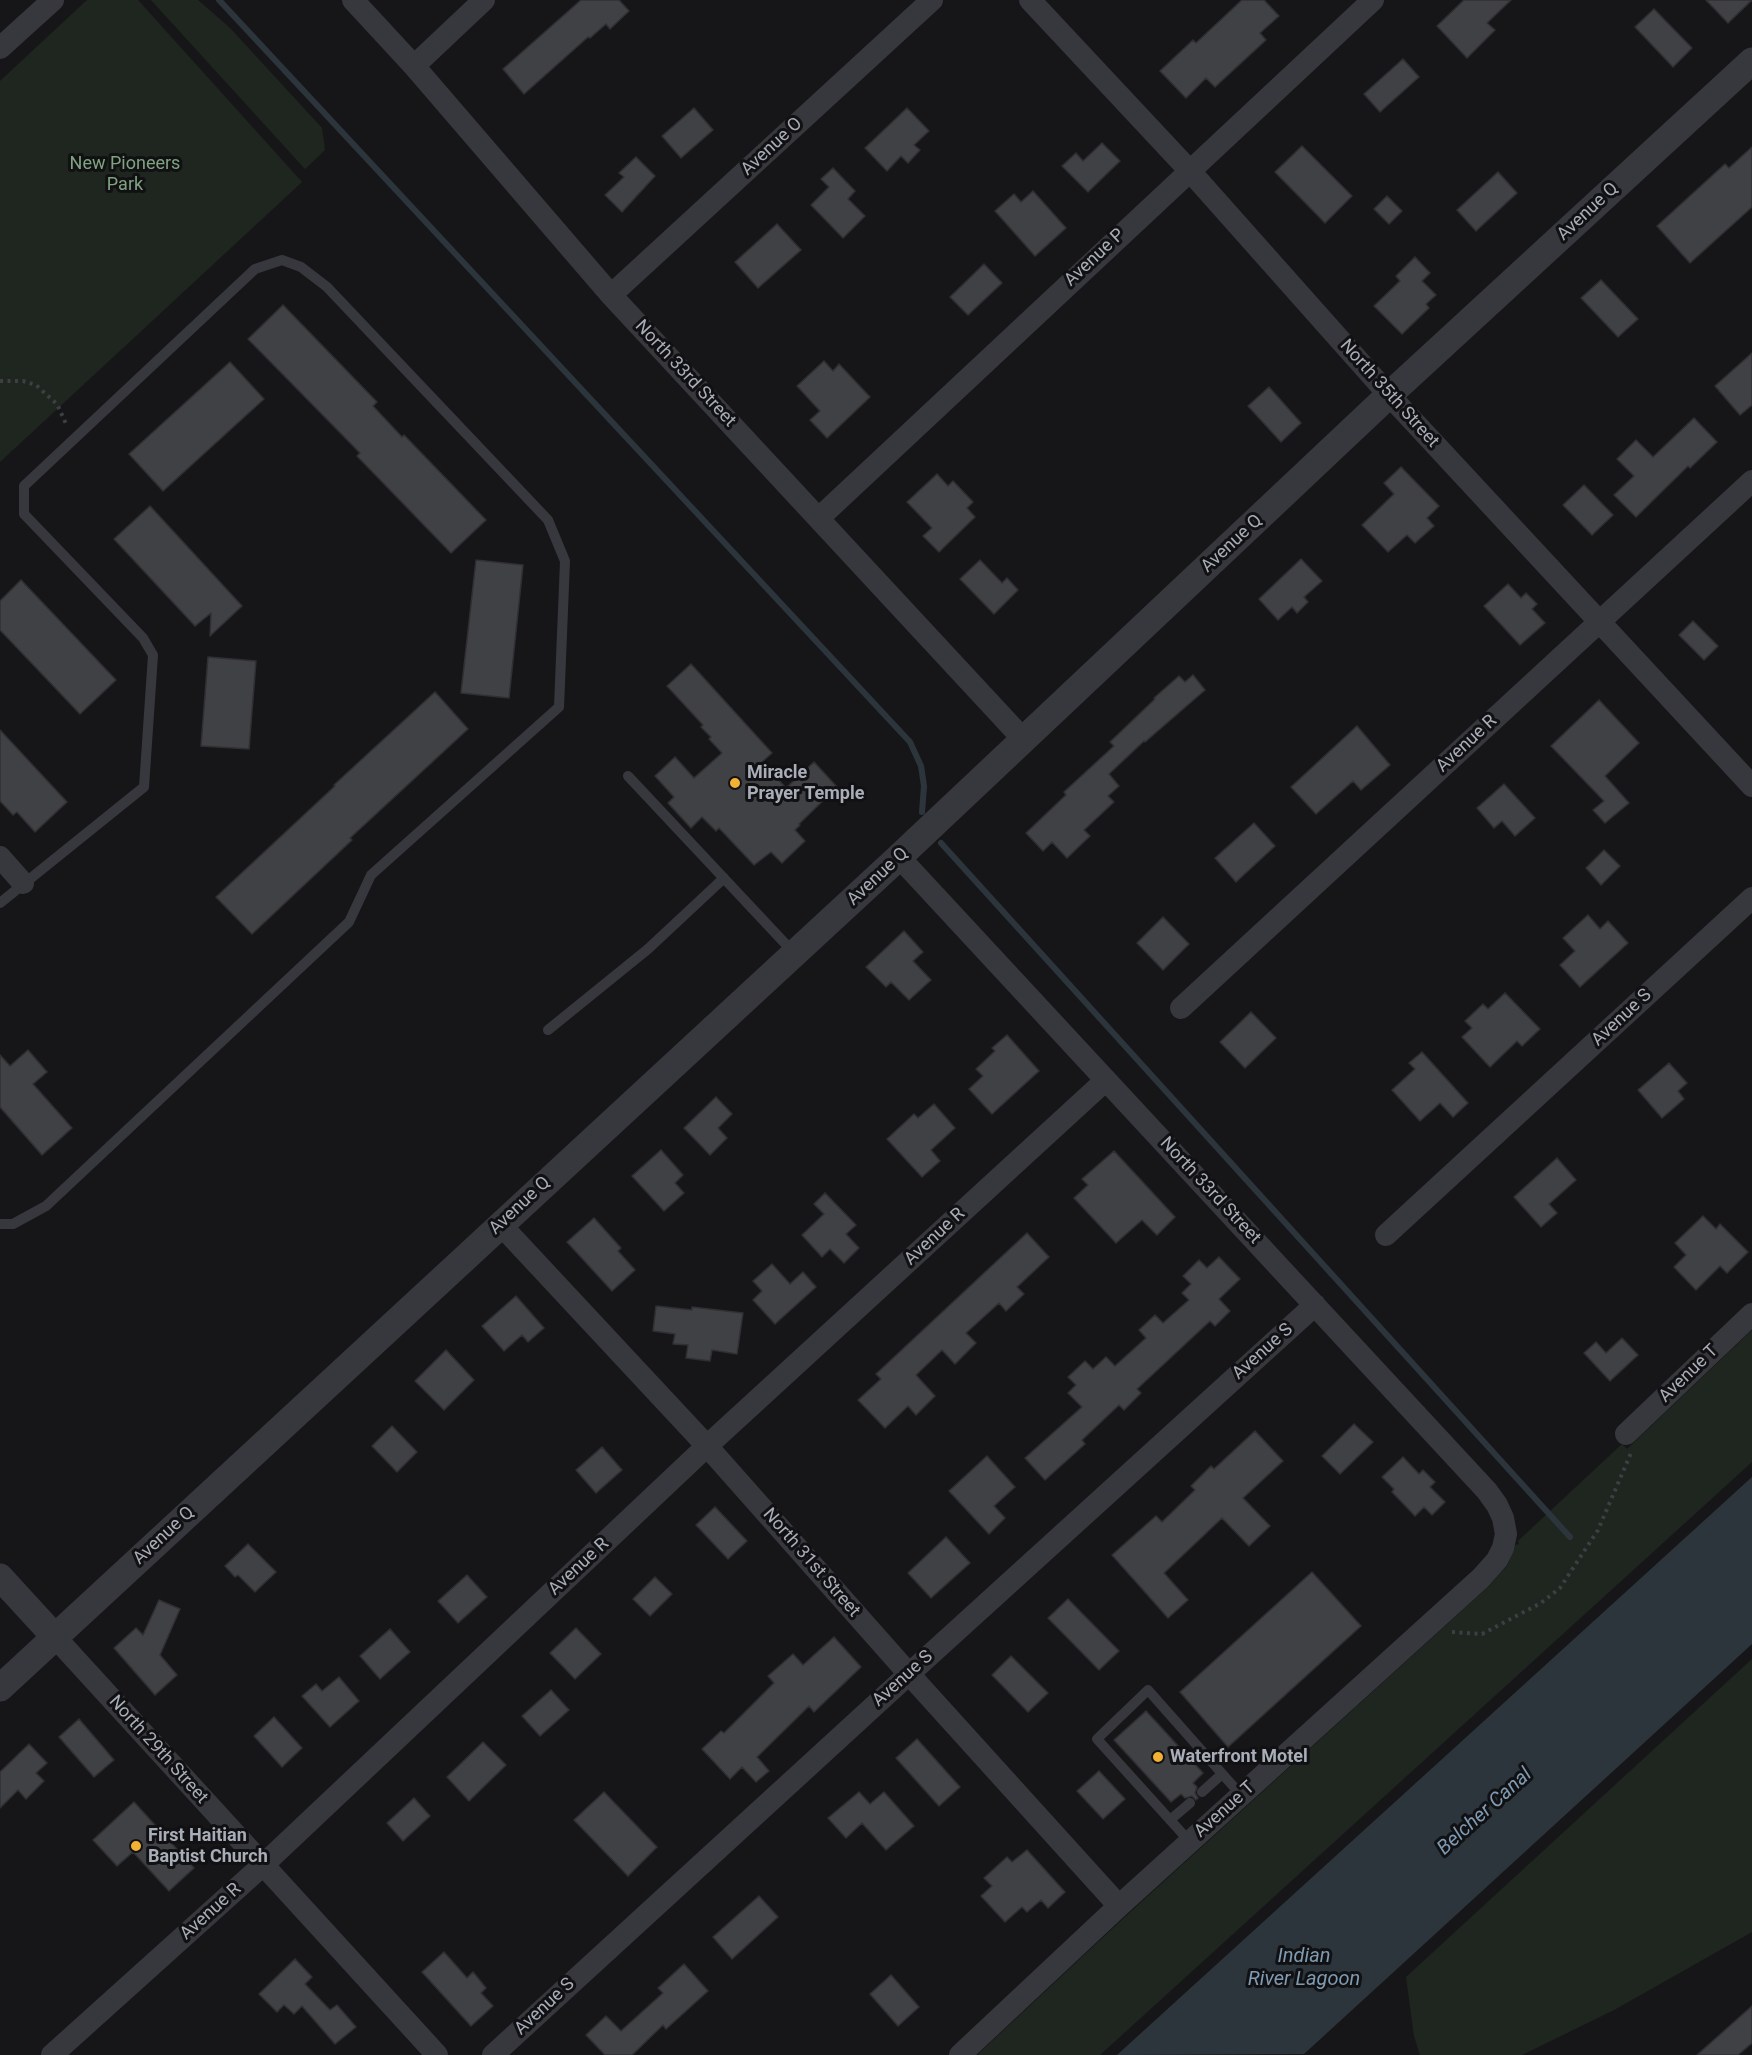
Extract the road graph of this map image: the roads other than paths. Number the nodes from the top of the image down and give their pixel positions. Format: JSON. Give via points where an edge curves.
{"nodes":[{"id":1,"x":53,"y":0,"type":"edge"},
{"id":2,"x":353,"y":0,"type":"edge"},
{"id":3,"x":484,"y":0,"type":"edge"},
{"id":4,"x":932,"y":0,"type":"edge"},
{"id":5,"x":1030,"y":0,"type":"edge"},
{"id":6,"x":1373,"y":0,"type":"edge"},
{"id":7,"x":0,"y":48,"type":"edge"},
{"id":8,"x":1752,"y":61,"type":"edge"},
{"id":9,"x":414,"y":66,"type":"junction"},
{"id":10,"x":1189,"y":170,"type":"junction"},
{"id":11,"x":611,"y":295,"type":"junction"},
{"id":12,"x":1389,"y":395,"type":"junction"},
{"id":13,"x":1752,"y":481,"type":"edge"},
{"id":14,"x":819,"y":519,"type":"junction"},
{"id":15,"x":1600,"y":622,"type":"junction"},
{"id":16,"x":1024,"y":740,"type":"junction"},
{"id":17,"x":628,"y":776,"type":"dead end"},
{"id":18,"x":1752,"y":786,"type":"edge"},
{"id":19,"x":0,"y":857,"type":"edge"},
{"id":20,"x":899,"y":857,"type":"junction"},
{"id":21,"x":724,"y":879,"type":"junction"},
{"id":22,"x":23,"y":883,"type":"junction"},
{"id":23,"x":1752,"y":898,"type":"edge"},
{"id":24,"x":0,"y":903,"type":"edge"},
{"id":25,"x":794,"y":954,"type":"junction"},
{"id":26,"x":1181,"y":1008,"type":"dead end"},
{"id":27,"x":548,"y":1030,"type":"dead end"},
{"id":28,"x":1106,"y":1080,"type":"junction"},
{"id":29,"x":0,"y":1224,"type":"edge"},
{"id":30,"x":500,"y":1224,"type":"junction"},
{"id":31,"x":1386,"y":1235,"type":"dead end"},
{"id":32,"x":1315,"y":1305,"type":"junction"},
{"id":33,"x":1752,"y":1314,"type":"edge"},
{"id":34,"x":1626,"y":1434,"type":"dead end"},
{"id":35,"x":707,"y":1446,"type":"junction"},
{"id":36,"x":1506,"y":1534,"type":"joint"},
{"id":37,"x":0,"y":1578,"type":"edge"},
{"id":38,"x":55,"y":1637,"type":"junction"},
{"id":39,"x":909,"y":1674,"type":"junction"},
{"id":40,"x":0,"y":1688,"type":"edge"},
{"id":41,"x":1222,"y":1774,"type":"junction"},
{"id":42,"x":1202,"y":1792,"type":"dead end"},
{"id":43,"x":1241,"y":1795,"type":"junction"},
{"id":44,"x":1190,"y":1803,"type":"dead end"},
{"id":45,"x":1170,"y":1820,"type":"junction"},
{"id":46,"x":1190,"y":1842,"type":"junction"},
{"id":47,"x":263,"y":1865,"type":"junction"},
{"id":48,"x":1119,"y":1906,"type":"junction"},
{"id":49,"x":52,"y":2055,"type":"edge"},
{"id":50,"x":437,"y":2055,"type":"edge"},
{"id":51,"x":494,"y":2055,"type":"edge"},
{"id":52,"x":960,"y":2055,"type":"edge"}],
"edges":[{"from":1,"to":7,"type":"street"},
{"from":2,"to":9,"type":"street","name":"North 33rd Street"},
{"from":3,"to":9,"type":"street"},
{"from":4,"to":11,"type":"street","name":"Avenue O"},
{"from":5,"to":10,"type":"street","name":"North 35th Street"},
{"from":6,"to":10,"type":"street","name":"Avenue P"},
{"from":8,"to":12,"type":"street","name":"Avenue Q"},
{"from":9,"to":11,"type":"street","name":"North 33rd Street"},
{"from":10,"to":12,"type":"street","name":"North 35th Street"},
{"from":10,"to":14,"type":"street","name":"Avenue P"},
{"from":11,"to":14,"type":"street","name":"North 33rd Street"},
{"from":12,"to":15,"type":"street","name":"North 35th Street"},
{"from":12,"to":16,"type":"street","name":"Avenue Q"},
{"from":13,"to":15,"type":"street","name":"Avenue R"},
{"from":14,"to":16,"type":"street","name":"North 33rd Street"},
{"from":15,"to":18,"type":"street","name":"North 35th Street"},
{"from":15,"to":26,"type":"street","name":"Avenue R"},
{"from":16,"to":20,"type":"street","name":"Avenue Q"},
{"from":17,"to":21,"type":"lane"},
{"from":19,"to":22,"type":"street"},
{"from":20,"to":25,"type":"street","name":"Avenue Q"},
{"from":20,"to":28,"type":"street","name":"North 33rd Street"},
{"from":21,"to":25,"type":"lane"},
{"from":21,"to":27,"type":"lane","via":[[648,949]]},
{"from":22,"to":24,"type":"lane"},
{"from":22,"to":29,"type":"lane","via":[[144,788],[153,656],[143,638],[24,514],[24,486],[255,269],[282,260],[301,267],[327,287],[548,520],[565,561],[559,707],[372,875],[349,922],[46,1206],[14,1224]]},
{"from":23,"to":31,"type":"street","name":"Avenue S"},
{"from":25,"to":30,"type":"street","name":"Avenue Q"},
{"from":28,"to":32,"type":"street","name":"North 33rd Street"},
{"from":28,"to":35,"type":"street","name":"Avenue R"},
{"from":30,"to":35,"type":"street","name":"North 31st Street"},
{"from":30,"to":38,"type":"street","name":"Avenue Q"},
{"from":32,"to":36,"type":"street","name":"North 33rd Street","via":[[1486,1491],[1497,1505]]},
{"from":32,"to":39,"type":"street","name":"Avenue S"},
{"from":33,"to":34,"type":"street","name":"Avenue T"},
{"from":35,"to":39,"type":"street","name":"North 31st Street"},
{"from":35,"to":47,"type":"street","name":"Avenue R"},
{"from":36,"to":43,"type":"street","name":"Avenue T","via":[[1497,1560],[1481,1578]]},
{"from":37,"to":38,"type":"street","name":"North 29th Street"},
{"from":38,"to":40,"type":"street","name":"Avenue Q"},
{"from":38,"to":47,"type":"street","name":"North 29th Street"},
{"from":39,"to":48,"type":"street","name":"North 31st Street"},
{"from":39,"to":51,"type":"street","name":"Avenue S"},
{"from":41,"to":42,"type":"lane"},
{"from":41,"to":43,"type":"lane"},
{"from":41,"to":45,"type":"lane","via":[[1148,1690],[1097,1739]]},
{"from":43,"to":46,"type":"street","name":"Avenue T"},
{"from":44,"to":45,"type":"lane"},
{"from":45,"to":46,"type":"lane"},
{"from":46,"to":48,"type":"street","name":"Avenue T"},
{"from":47,"to":49,"type":"street","name":"Avenue R"},
{"from":47,"to":50,"type":"street","name":"North 29th Street"},
{"from":48,"to":52,"type":"street","name":"Avenue T"}]}
